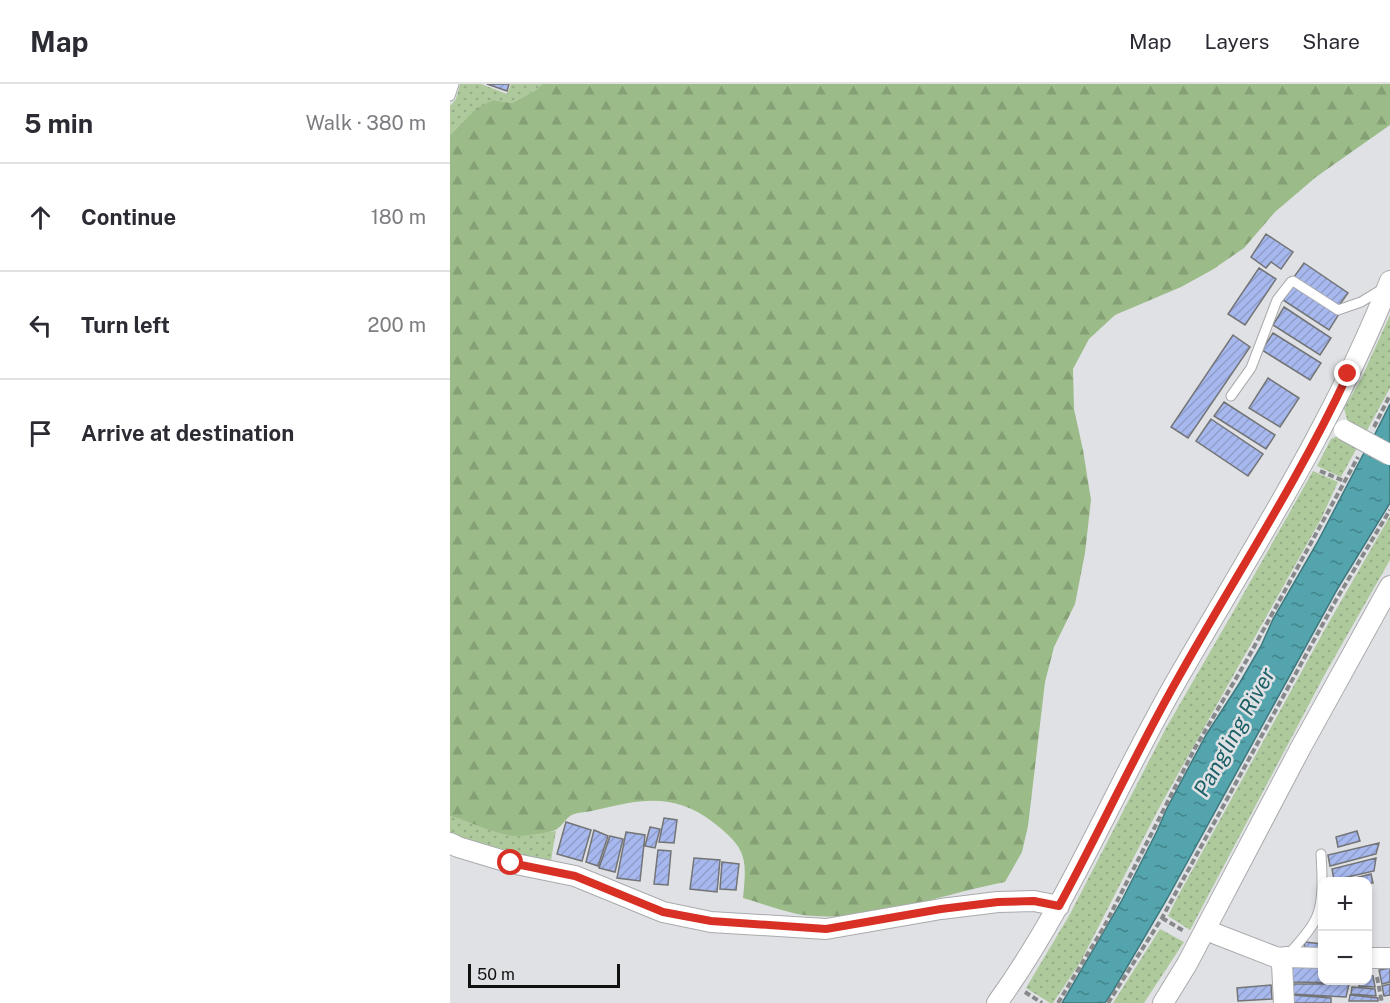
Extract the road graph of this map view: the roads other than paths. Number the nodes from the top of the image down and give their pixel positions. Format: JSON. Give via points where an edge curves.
{"nodes":[{"id":1,"x":454,"y":84,"type":"edge"},
{"id":2,"x":450,"y":96,"type":"edge"},
{"id":3,"x":1389,"y":283,"type":"edge"},
{"id":4,"x":1231,"y":396,"type":"dead end"},
{"id":5,"x":1326,"y":421,"type":"junction"},
{"id":6,"x":1390,"y":455,"type":"edge"},
{"id":7,"x":1390,"y":585,"type":"edge"},
{"id":8,"x":450,"y":843,"type":"edge"},
{"id":9,"x":1322,"y":854,"type":"dead end"},
{"id":10,"x":1059,"y":906,"type":"junction"},
{"id":11,"x":1199,"y":932,"type":"junction"},
{"id":12,"x":1283,"y":957,"type":"junction"},
{"id":13,"x":1318,"y":958,"type":"edge"},
{"id":14,"x":997,"y":1003,"type":"edge"},
{"id":15,"x":1163,"y":1003,"type":"edge"},
{"id":16,"x":1284,"y":1003,"type":"edge"}],
"edges":[{"from":1,"to":2,"type":"lane"},
{"from":3,"to":4,"type":"lane","via":[[1360,302],[1338,310],[1290,282],[1277,300],[1251,368]]},
{"from":3,"to":5,"type":"street"},
{"from":5,"to":6,"type":"street","bridge":true},
{"from":5,"to":10,"type":"street","via":[[1178,678]]},
{"from":7,"to":11,"type":"street"},
{"from":8,"to":10,"type":"street","via":[[511,863],[575,876],[663,912],[711,921],[826,929],[998,902],[1034,901]]},
{"from":9,"to":12,"type":"lane","via":[[1317,916],[1307,933]]},
{"from":10,"to":14,"type":"street"},
{"from":11,"to":12,"type":"street"},
{"from":11,"to":15,"type":"street"},
{"from":12,"to":13,"type":"street"},
{"from":12,"to":16,"type":"street"}]}
